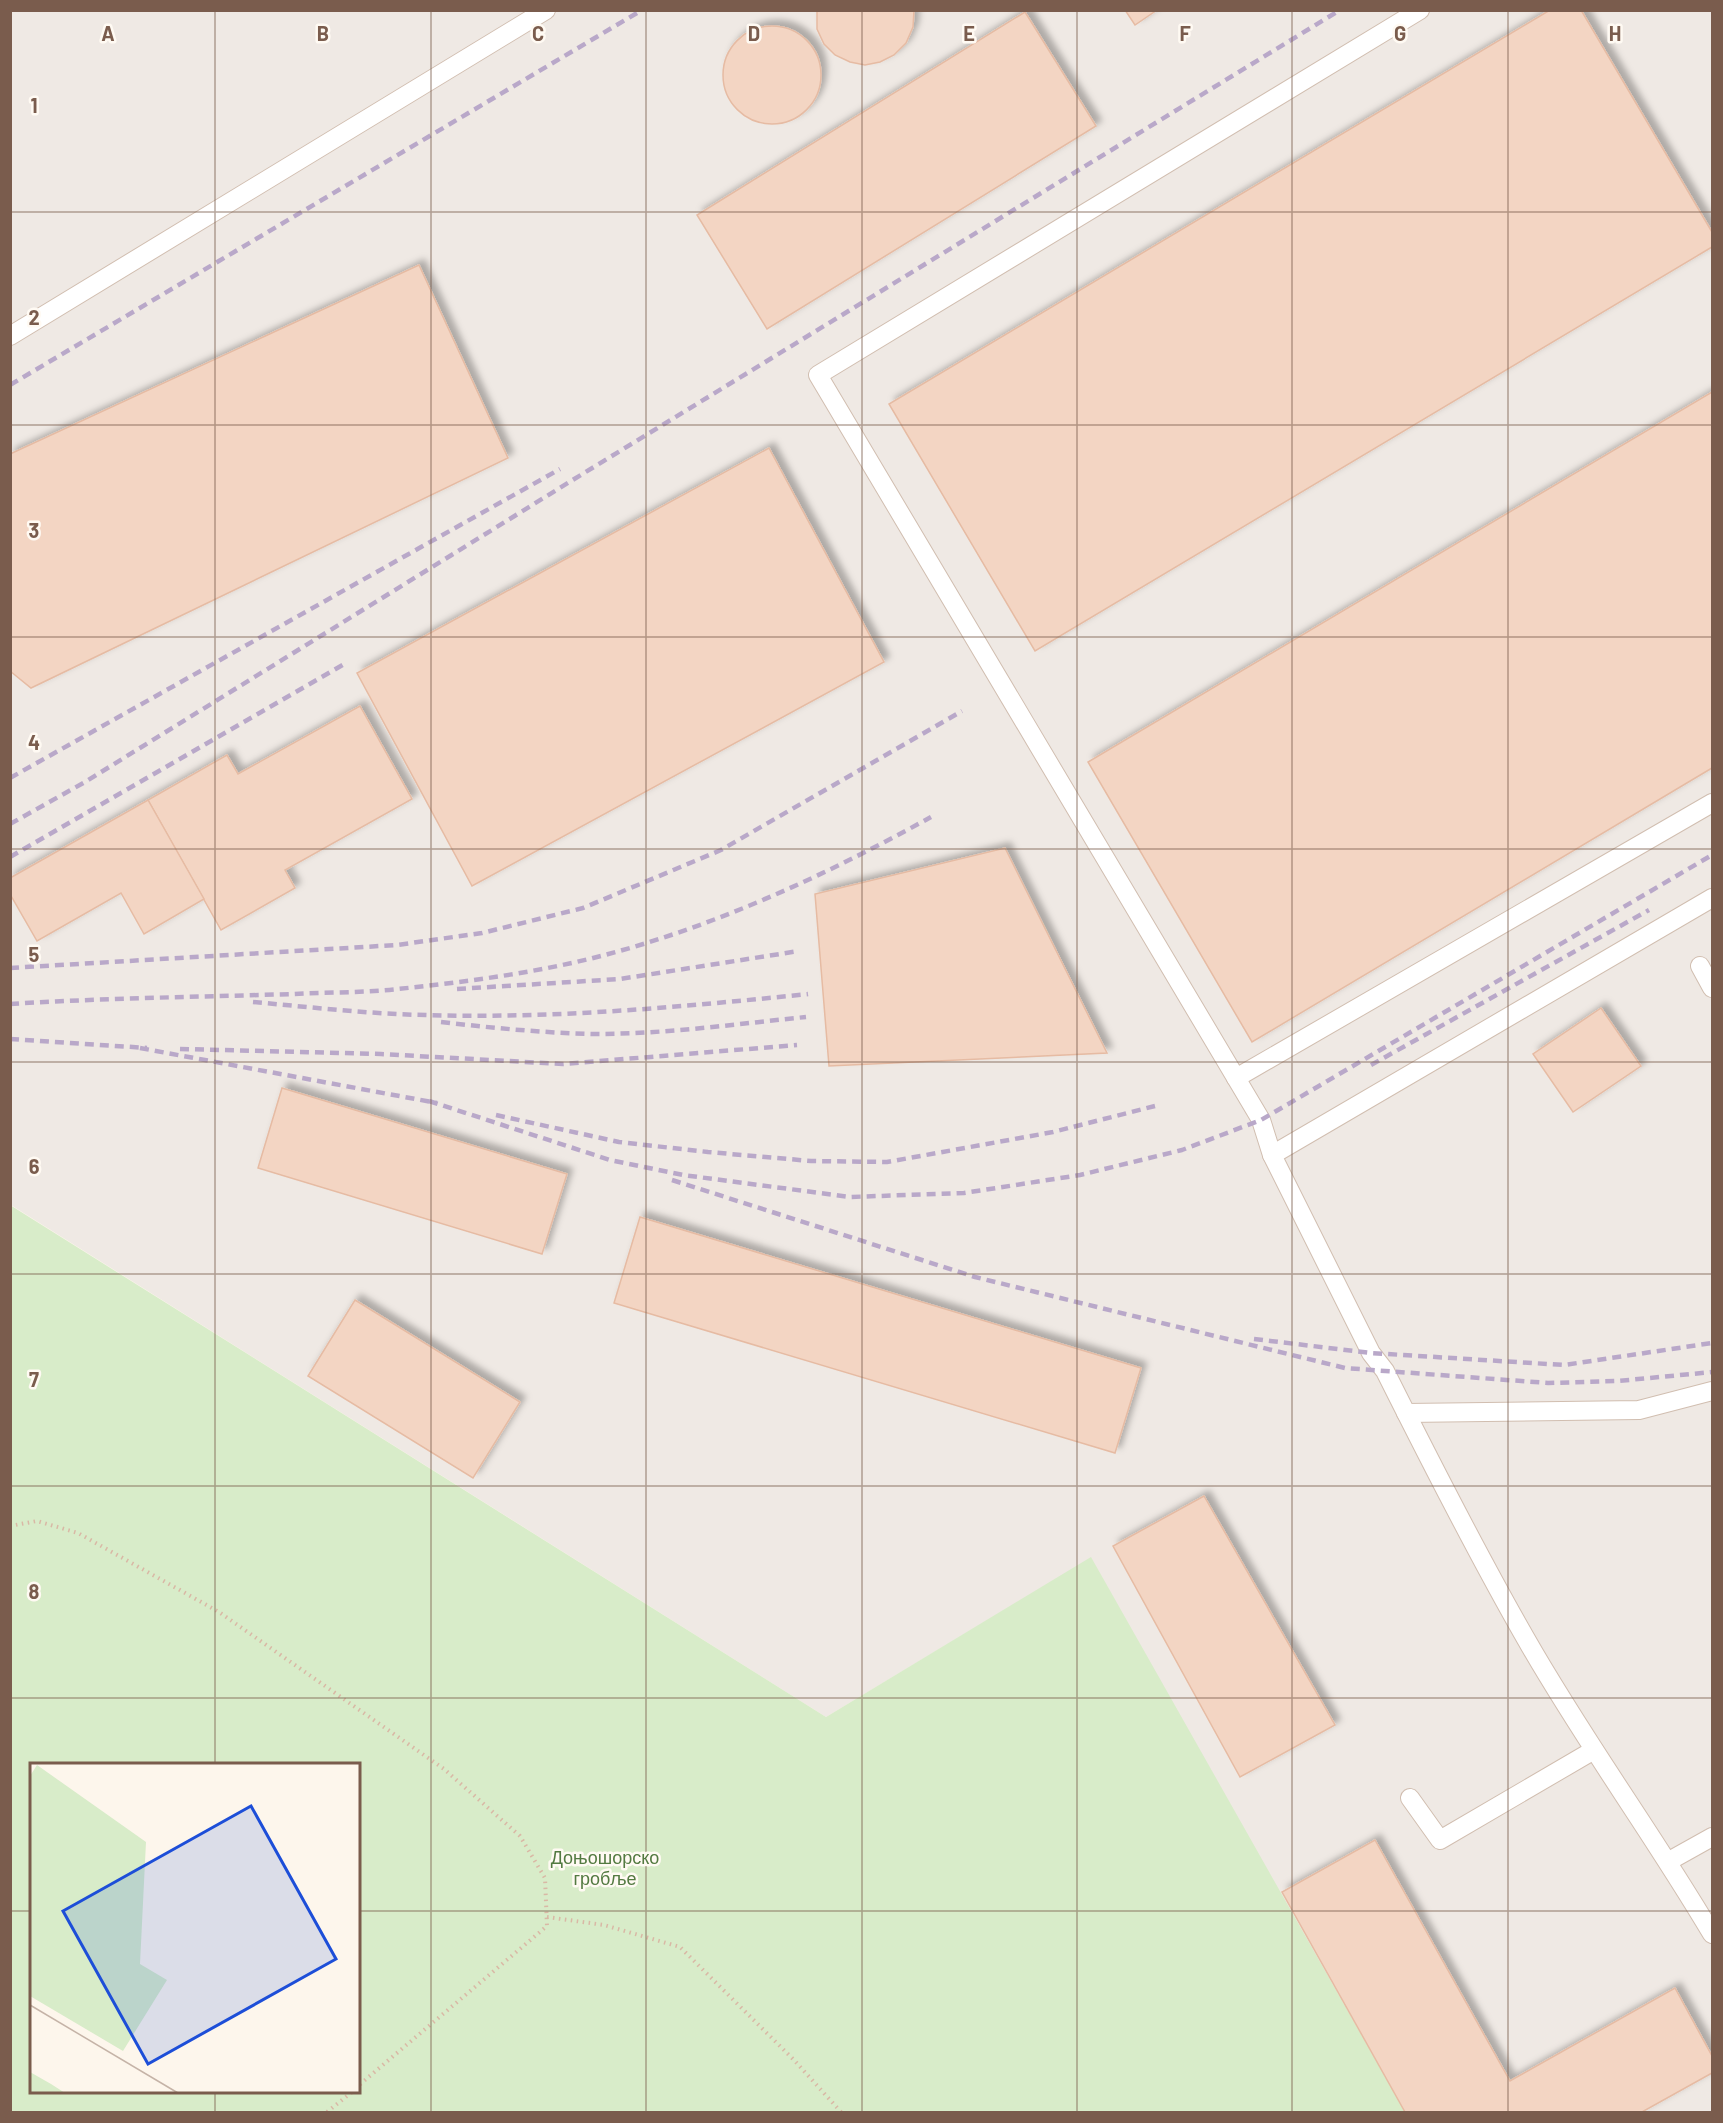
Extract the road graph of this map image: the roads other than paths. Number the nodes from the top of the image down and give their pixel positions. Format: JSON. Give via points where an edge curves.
{"nodes":[{"id":1,"x":546,"y":10,"type":"edge"},
{"id":2,"x":1420,"y":10,"type":"edge"},
{"id":3,"x":10,"y":336,"type":"edge"},
{"id":4,"x":1713,"y":803,"type":"edge"},
{"id":5,"x":1713,"y":898,"type":"edge"},
{"id":6,"x":1700,"y":966,"type":"dead end"},
{"id":7,"x":1713,"y":988,"type":"edge"},
{"id":8,"x":1236,"y":1078,"type":"junction"},
{"id":9,"x":1272,"y":1155,"type":"junction"},
{"id":10,"x":1713,"y":1391,"type":"edge"},
{"id":11,"x":1406,"y":1413,"type":"junction"},
{"id":12,"x":1594,"y":1750,"type":"junction"},
{"id":13,"x":1410,"y":1798,"type":"dead end"},
{"id":14,"x":1713,"y":1837,"type":"edge"},
{"id":15,"x":1669,"y":1861,"type":"junction"},
{"id":16,"x":1713,"y":1934,"type":"edge"}],
"edges":[{"from":1,"to":3,"type":"lane"},
{"from":2,"to":8,"type":"lane","via":[[818,375]]},
{"from":4,"to":8,"type":"lane"},
{"from":5,"to":9,"type":"lane"},
{"from":6,"to":7,"type":"lane"},
{"from":8,"to":9,"type":"lane","via":[[1261,1120]]},
{"from":9,"to":11,"type":"lane","via":[[1371,1353]]},
{"from":10,"to":11,"type":"lane","via":[[1639,1410]]},
{"from":11,"to":12,"type":"lane","via":[[1526,1640]]},
{"from":12,"to":13,"type":"lane","via":[[1440,1840]]},
{"from":12,"to":15,"type":"lane"},
{"from":14,"to":15,"type":"lane"},
{"from":15,"to":16,"type":"lane"}]}
